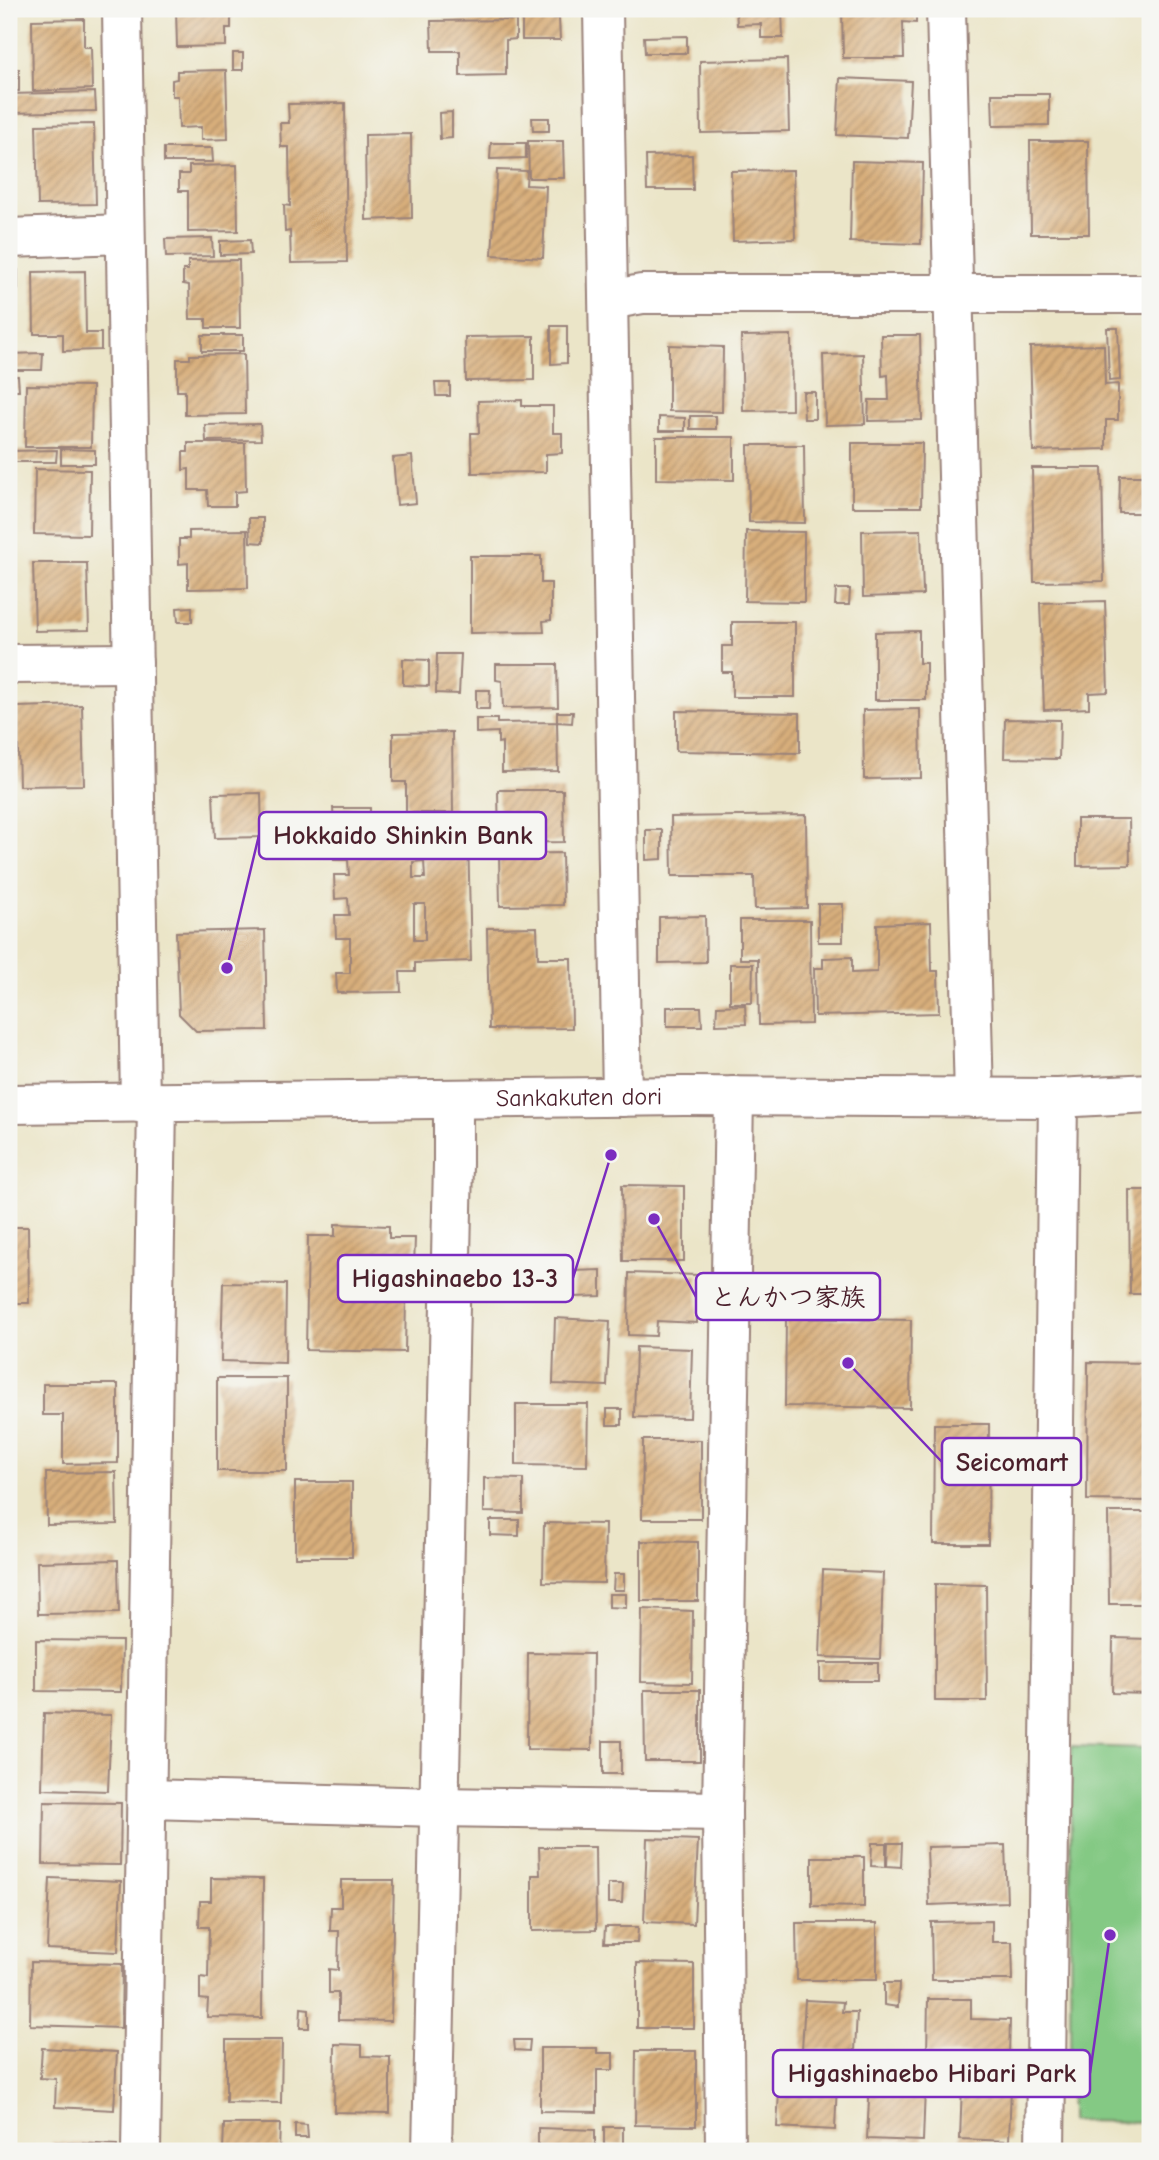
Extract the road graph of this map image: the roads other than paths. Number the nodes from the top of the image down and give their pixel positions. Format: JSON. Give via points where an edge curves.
{"nodes":[{"id":1,"x":122,"y":9,"type":"edge"},
{"id":2,"x":603,"y":9,"type":"edge"},
{"id":3,"x":946,"y":9,"type":"edge"},
{"id":4,"x":124,"y":234,"type":"junction"},
{"id":5,"x":9,"y":238,"type":"edge"},
{"id":6,"x":1150,"y":294,"type":"edge"},
{"id":7,"x":952,"y":296,"type":"junction"},
{"id":8,"x":609,"y":300,"type":"junction"},
{"id":9,"x":133,"y":663,"type":"junction"},
{"id":10,"x":9,"y":664,"type":"edge"},
{"id":11,"x":1150,"y":1093,"type":"edge"},
{"id":12,"x":734,"y":1096,"type":"junction"},
{"id":13,"x":622,"y":1097,"type":"junction"},
{"id":14,"x":974,"y":1098,"type":"junction"},
{"id":15,"x":1058,"y":1098,"type":"junction"},
{"id":16,"x":453,"y":1099,"type":"junction"},
{"id":17,"x":148,"y":1103,"type":"junction"},
{"id":18,"x":9,"y":1104,"type":"edge"},
{"id":19,"x":148,"y":1798,"type":"junction"},
{"id":20,"x":438,"y":1807,"type":"junction"},
{"id":21,"x":723,"y":1811,"type":"junction"},
{"id":22,"x":141,"y":2151,"type":"edge"},
{"id":23,"x":432,"y":2151,"type":"edge"},
{"id":24,"x":725,"y":2151,"type":"edge"},
{"id":25,"x":1045,"y":2151,"type":"edge"}],
"edges":[{"from":1,"to":4,"type":"street"},
{"from":2,"to":8,"type":"street"},
{"from":3,"to":7,"type":"street"},
{"from":4,"to":5,"type":"street"},
{"from":4,"to":9,"type":"street"},
{"from":6,"to":7,"type":"street"},
{"from":7,"to":8,"type":"street","via":[[642,294]]},
{"from":7,"to":14,"type":"street"},
{"from":8,"to":13,"type":"street"},
{"from":9,"to":10,"type":"street"},
{"from":9,"to":17,"type":"street"},
{"from":11,"to":15,"type":"street","name":"Sankakuten dori"},
{"from":12,"to":13,"type":"street","name":"Sankakuten dori"},
{"from":12,"to":14,"type":"street","name":"Sankakuten dori"},
{"from":12,"to":21,"type":"street"},
{"from":13,"to":16,"type":"street","name":"Sankakuten dori"},
{"from":14,"to":15,"type":"street","name":"Sankakuten dori"},
{"from":15,"to":25,"type":"street"},
{"from":16,"to":17,"type":"street","name":"Sankakuten dori"},
{"from":16,"to":20,"type":"street"},
{"from":17,"to":18,"type":"street","name":"Sankakuten dori"},
{"from":17,"to":19,"type":"street"},
{"from":19,"to":20,"type":"street"},
{"from":19,"to":22,"type":"street"},
{"from":20,"to":21,"type":"street"},
{"from":20,"to":23,"type":"street"},
{"from":21,"to":24,"type":"street"}]}
